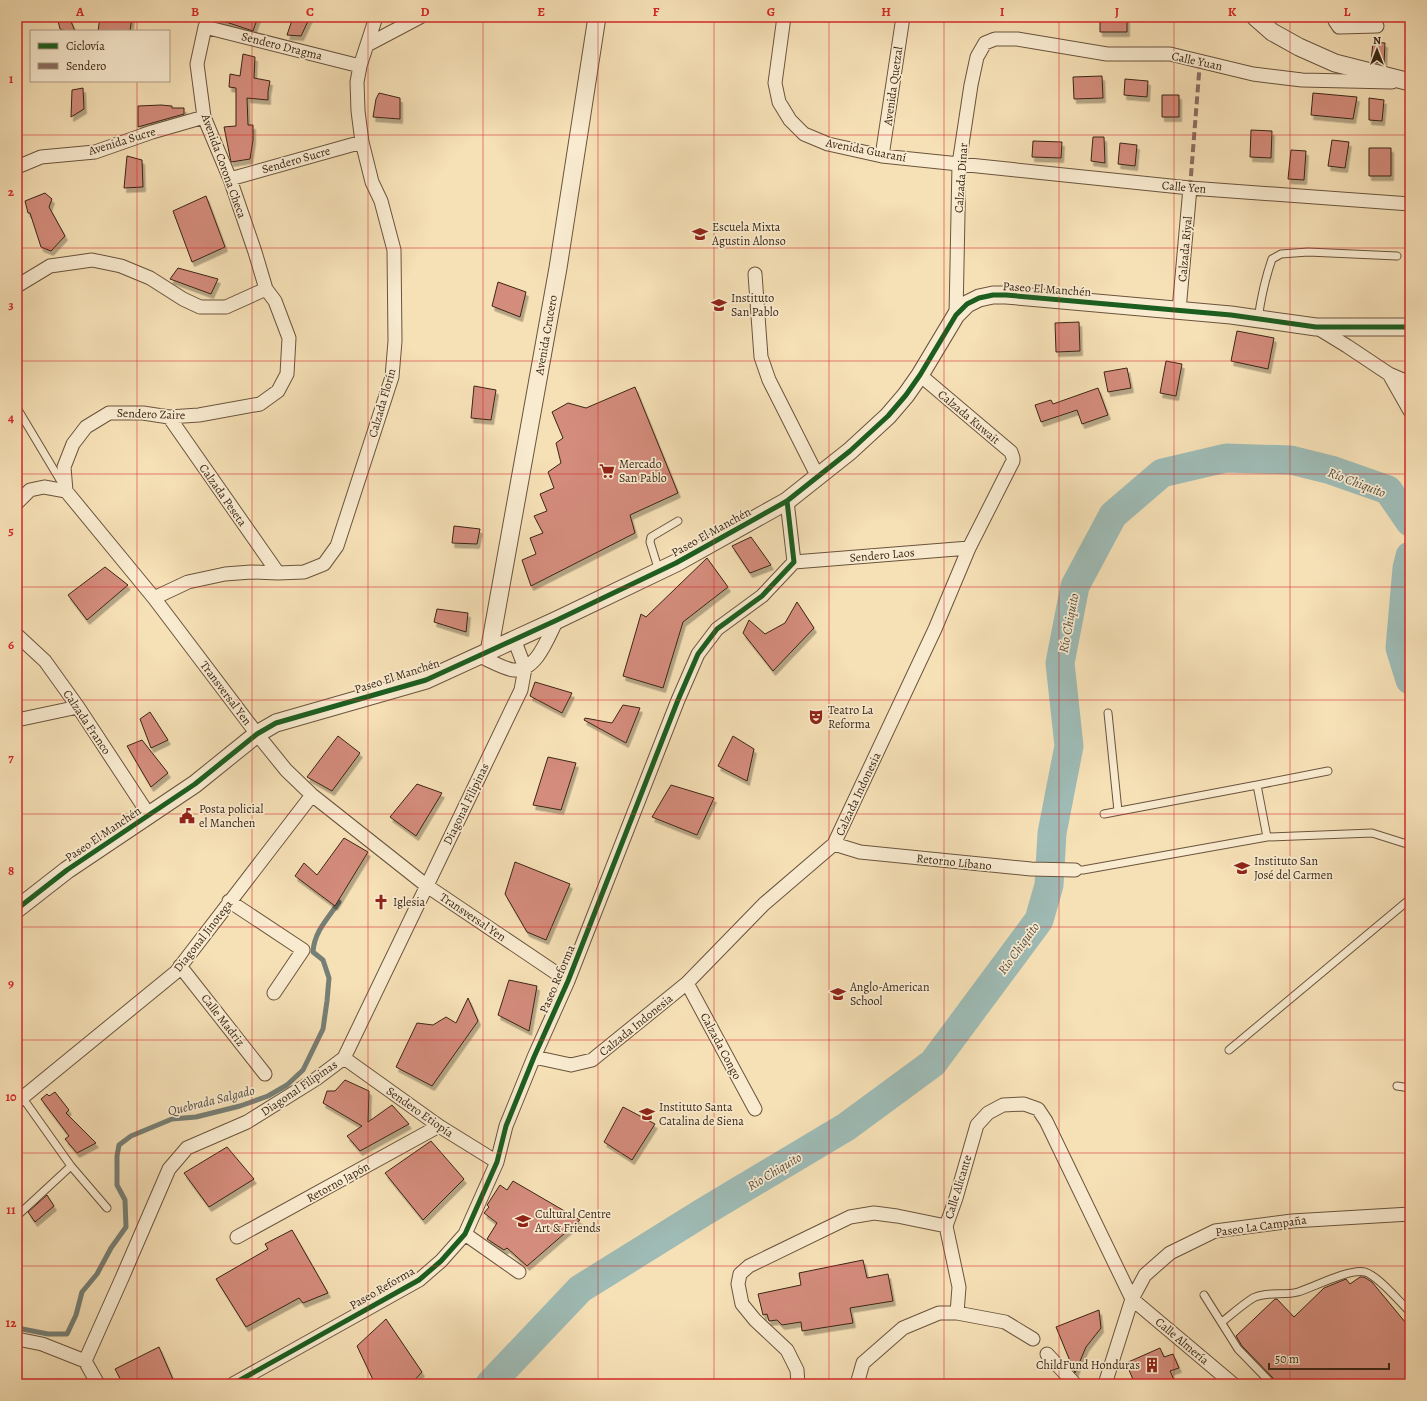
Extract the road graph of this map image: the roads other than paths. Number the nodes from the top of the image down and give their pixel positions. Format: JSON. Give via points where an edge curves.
{"nodes":[{"id":1,"x":376,"y":17,"type":"edge"},
{"id":2,"x":420,"y":17,"type":"edge"},
{"id":3,"x":598,"y":17,"type":"edge"},
{"id":4,"x":784,"y":17,"type":"edge"},
{"id":5,"x":903,"y":17,"type":"edge"},
{"id":6,"x":1254,"y":17,"type":"edge"},
{"id":7,"x":1335,"y":17,"type":"edge"},
{"id":8,"x":207,"y":22,"type":"edge"},
{"id":9,"x":1377,"y":26,"type":"dead end"},
{"id":10,"x":985,"y":43,"type":"joint"},
{"id":11,"x":367,"y":45,"type":"junction"},
{"id":12,"x":360,"y":66,"type":"junction"},
{"id":13,"x":1410,"y":82,"type":"edge"},
{"id":14,"x":204,"y":116,"type":"junction"},
{"id":15,"x":362,"y":142,"type":"junction"},
{"id":16,"x":882,"y":156,"type":"junction"},
{"id":17,"x":959,"y":164,"type":"junction"},
{"id":18,"x":17,"y":166,"type":"edge"},
{"id":19,"x":230,"y":179,"type":"junction"},
{"id":20,"x":1190,"y":188,"type":"junction"},
{"id":21,"x":1410,"y":204,"type":"edge"},
{"id":22,"x":1397,"y":256,"type":"dead end"},
{"id":23,"x":755,"y":274,"type":"dead end"},
{"id":24,"x":17,"y":286,"type":"edge"},
{"id":25,"x":266,"y":289,"type":"junction"},
{"id":26,"x":1179,"y":310,"type":"junction"},
{"id":27,"x":956,"y":315,"type":"junction"},
{"id":28,"x":1258,"y":319,"type":"junction"},
{"id":29,"x":1316,"y":327,"type":"junction"},
{"id":30,"x":1410,"y":327,"type":"edge"},
{"id":31,"x":1389,"y":374,"type":"junction"},
{"id":32,"x":920,"y":375,"type":"junction"},
{"id":33,"x":1410,"y":383,"type":"edge"},
{"id":34,"x":17,"y":408,"type":"edge"},
{"id":35,"x":1410,"y":411,"type":"edge"},
{"id":36,"x":169,"y":417,"type":"junction"},
{"id":37,"x":1012,"y":461,"type":"joint"},
{"id":38,"x":818,"y":477,"type":"junction"},
{"id":39,"x":66,"y":491,"type":"junction"},
{"id":40,"x":787,"y":501,"type":"junction"},
{"id":41,"x":17,"y":503,"type":"edge"},
{"id":42,"x":678,"y":521,"type":"dead end"},
{"id":43,"x":969,"y":548,"type":"junction"},
{"id":44,"x":794,"y":562,"type":"junction"},
{"id":45,"x":659,"y":571,"type":"junction"},
{"id":46,"x":278,"y":573,"type":"junction"},
{"id":47,"x":154,"y":598,"type":"junction"},
{"id":48,"x":557,"y":620,"type":"junction"},
{"id":49,"x":17,"y":635,"type":"edge"},
{"id":50,"x":514,"y":639,"type":"junction"},
{"id":51,"x":484,"y":654,"type":"junction"},
{"id":52,"x":525,"y":668,"type":"junction"},
{"id":53,"x":78,"y":707,"type":"junction"},
{"id":54,"x":1108,"y":713,"type":"dead end"},
{"id":55,"x":17,"y":720,"type":"edge"},
{"id":56,"x":257,"y":734,"type":"junction"},
{"id":57,"x":1328,"y":771,"type":"dead end"},
{"id":58,"x":1257,"y":785,"type":"junction"},
{"id":59,"x":312,"y":795,"type":"junction"},
{"id":60,"x":1118,"y":811,"type":"junction"},
{"id":61,"x":1104,"y":814,"type":"dead end"},
{"id":62,"x":149,"y":815,"type":"junction"},
{"id":63,"x":1267,"y":837,"type":"junction"},
{"id":64,"x":834,"y":844,"type":"junction"},
{"id":65,"x":1410,"y":846,"type":"edge"},
{"id":66,"x":1075,"y":870,"type":"joint"},
{"id":67,"x":427,"y":886,"type":"junction"},
{"id":68,"x":1410,"y":899,"type":"edge"},
{"id":69,"x":229,"y":901,"type":"junction"},
{"id":70,"x":17,"y":909,"type":"edge"},
{"id":71,"x":180,"y":966,"type":"junction"},
{"id":72,"x":568,"y":981,"type":"junction"},
{"id":73,"x":687,"y":983,"type":"junction"},
{"id":74,"x":274,"y":993,"type":"dead end"},
{"id":75,"x":1229,"y":1050,"type":"dead end"},
{"id":76,"x":534,"y":1057,"type":"junction"},
{"id":77,"x":344,"y":1058,"type":"junction"},
{"id":78,"x":265,"y":1074,"type":"dead end"},
{"id":79,"x":1397,"y":1086,"type":"dead end"},
{"id":80,"x":1410,"y":1088,"type":"edge"},
{"id":81,"x":19,"y":1097,"type":"edge"},
{"id":82,"x":755,"y":1109,"type":"dead end"},
{"id":83,"x":439,"y":1126,"type":"junction"},
{"id":84,"x":497,"y":1162,"type":"junction"},
{"id":85,"x":71,"y":1166,"type":"junction"},
{"id":86,"x":107,"y":1208,"type":"dead end"},
{"id":87,"x":1410,"y":1214,"type":"edge"},
{"id":88,"x":17,"y":1216,"type":"edge"},
{"id":89,"x":946,"y":1226,"type":"junction"},
{"id":90,"x":465,"y":1234,"type":"junction"},
{"id":91,"x":237,"y":1237,"type":"dead end"},
{"id":92,"x":520,"y":1272,"type":"dead end"},
{"id":93,"x":1204,"y":1295,"type":"dead end"},
{"id":94,"x":1132,"y":1299,"type":"junction"},
{"id":95,"x":1410,"y":1312,"type":"edge"},
{"id":96,"x":957,"y":1313,"type":"junction"},
{"id":97,"x":1222,"y":1322,"type":"junction"},
{"id":98,"x":17,"y":1339,"type":"edge"},
{"id":99,"x":1033,"y":1339,"type":"dead end"},
{"id":100,"x":1047,"y":1354,"type":"dead end"},
{"id":101,"x":85,"y":1361,"type":"junction"},
{"id":102,"x":1228,"y":1382,"type":"edge"},
{"id":103,"x":98,"y":1384,"type":"edge"},
{"id":104,"x":233,"y":1384,"type":"edge"},
{"id":105,"x":798,"y":1384,"type":"edge"},
{"id":106,"x":857,"y":1384,"type":"edge"},
{"id":107,"x":1075,"y":1384,"type":"edge"},
{"id":108,"x":1105,"y":1384,"type":"edge"},
{"id":109,"x":1272,"y":1384,"type":"edge"}],
"edges":[{"from":1,"to":11,"type":"street","name":"Calzada Florín"},
{"from":2,"to":11,"type":"street"},
{"from":3,"to":51,"type":"street","name":"Avenida Crucero","via":[[558,268]]},
{"from":4,"to":16,"type":"street","name":"Avenida Guaraní","via":[[775,83],[780,102],[790,120],[804,134],[828,144]]},
{"from":5,"to":16,"type":"street","name":"Avenida Quetzal"},
{"from":6,"to":13,"type":"street","via":[[1272,32],[1335,63]]},
{"from":7,"to":9,"type":"street","via":[[1339,27]]},
{"from":8,"to":12,"type":"street","name":"Sendero Dragma"},
{"from":8,"to":14,"type":"street","name":"Avenida Corona Checa","via":[[197,64]]},
{"from":10,"to":13,"type":"street","name":"Calle Yuan","via":[[995,38],[1017,39],[1107,54],[1170,54],[1253,74],[1302,80]]},
{"from":10,"to":17,"type":"street","name":"Calzada Dinar","via":[[977,57]]},
{"from":11,"to":12,"type":"street","name":"Calzada Florín"},
{"from":12,"to":15,"type":"street","name":"Calzada Florín","via":[[357,82]]},
{"from":14,"to":18,"type":"street","name":"Avenida Sucre","via":[[95,152],[41,157]]},
{"from":14,"to":19,"type":"street","name":"Avenida Corona Checa"},
{"from":15,"to":19,"type":"street","name":"Sendero Sucre"},
{"from":15,"to":46,"type":"street","name":"Calzada Florín","via":[[394,250],[395,341],[392,377],[337,546],[324,564],[304,572]]},
{"from":16,"to":17,"type":"street","name":"Avenida Guaraní"},
{"from":17,"to":20,"type":"street","name":"Calle Yen"},
{"from":17,"to":27,"type":"street","name":"Calzada Dinar"},
{"from":19,"to":25,"type":"street","name":"Avenida Corona Checa"},
{"from":20,"to":21,"type":"street","name":"Calle Yen"},
{"from":20,"to":26,"type":"street","name":"Calzada Riyal"},
{"from":22,"to":28,"type":"lane","via":[[1308,252],[1280,254],[1272,259],[1267,273]]},
{"from":23,"to":38,"type":"street","via":[[761,357],[769,380]]},
{"from":24,"to":25,"type":"street","via":[[50,266],[92,260],[121,266],[150,278],[183,299],[200,306],[226,307]]},
{"from":25,"to":36,"type":"street","name":"Sendero Zaire","via":[[275,301],[289,338],[287,374],[278,391],[260,404],[199,415]]},
{"from":26,"to":27,"type":"street","name":"Paseo El Manchén","via":[[993,295],[979,298]]},
{"from":26,"to":28,"type":"street","name":"Paseo El Manchén"},
{"from":27,"to":32,"type":"street","name":"Paseo El Manchén"},
{"from":28,"to":29,"type":"street","name":"Paseo El Manchén"},
{"from":29,"to":30,"type":"street","name":"Paseo El Manchén"},
{"from":29,"to":31,"type":"street"},
{"from":31,"to":33,"type":"street"},
{"from":31,"to":35,"type":"street"},
{"from":32,"to":37,"type":"street","name":"Calzada Kuwait","via":[[1011,452]]},
{"from":32,"to":38,"type":"street","name":"Paseo El Manchén","via":[[888,416]]},
{"from":34,"to":39,"type":"lane","name":"Transversal Yen"},
{"from":36,"to":39,"type":"street","name":"Sendero Zaire","via":[[144,413],[109,413],[86,427],[73,444],[64,467]]},
{"from":36,"to":46,"type":"street","name":"Calzada Peseta"},
{"from":37,"to":43,"type":"street","name":"Calzada Indonesia"},
{"from":38,"to":40,"type":"street","name":"Paseo El Manchén"},
{"from":39,"to":41,"type":"street","via":[[44,487],[30,490]]},
{"from":39,"to":47,"type":"street","name":"Transversal Yen"},
{"from":40,"to":44,"type":"street"},
{"from":40,"to":45,"type":"street","name":"Paseo El Manchén"},
{"from":42,"to":45,"type":"lane","via":[[651,537],[650,542]]},
{"from":43,"to":44,"type":"street","name":"Sendero Laos"},
{"from":43,"to":64,"type":"street","name":"Calzada Indonesia","via":[[935,629]]},
{"from":44,"to":72,"type":"street","name":"Paseo Reforma","via":[[762,596],[717,629],[698,654]]},
{"from":45,"to":48,"type":"street","name":"Paseo El Manchén"},
{"from":46,"to":47,"type":"street","name":"Calzada Florín","via":[[225,574],[188,582]]},
{"from":47,"to":56,"type":"street","name":"Transversal Yen"},
{"from":48,"to":50,"type":"street","name":"Paseo El Manchén"},
{"from":48,"to":52,"type":"street","via":[[535,661]]},
{"from":49,"to":53,"type":"street","name":"Calzada Franco","via":[[45,661]]},
{"from":50,"to":51,"type":"street","name":"Paseo El Manchén"},
{"from":50,"to":52,"type":"street"},
{"from":51,"to":52,"type":"street","via":[[513,670]]},
{"from":51,"to":56,"type":"street","name":"Paseo El Manchén","via":[[426,680],[276,723]]},
{"from":52,"to":67,"type":"street","name":"Diagonal Filipinas","via":[[521,690]]},
{"from":53,"to":55,"type":"street"},
{"from":53,"to":62,"type":"street","name":"Calzada Franco"},
{"from":54,"to":60,"type":"lane"},
{"from":56,"to":59,"type":"street","name":"Transversal Yen","via":[[286,770]]},
{"from":56,"to":62,"type":"street","name":"Paseo El Manchén","via":[[195,784]]},
{"from":57,"to":58,"type":"lane"},
{"from":58,"to":60,"type":"lane"},
{"from":58,"to":63,"type":"lane"},
{"from":59,"to":67,"type":"street","name":"Transversal Yen"},
{"from":59,"to":69,"type":"street","name":"Diagonal Jinotega"},
{"from":60,"to":61,"type":"lane"},
{"from":62,"to":70,"type":"street","name":"Paseo El Manchén","via":[[67,870]]},
{"from":63,"to":65,"type":"lane","via":[[1372,833]]},
{"from":63,"to":66,"type":"lane"},
{"from":64,"to":66,"type":"street","name":"Retorno Líbano","via":[[860,852],[1031,869]]},
{"from":64,"to":73,"type":"street","name":"Calzada Indonesia","via":[[764,904]]},
{"from":67,"to":72,"type":"street","name":"Transversal Yen"},
{"from":67,"to":77,"type":"street","name":"Diagonal Filipinas"},
{"from":68,"to":75,"type":"lane"},
{"from":69,"to":71,"type":"street","name":"Diagonal Jinotega"},
{"from":69,"to":74,"type":"street","via":[[303,950]]},
{"from":71,"to":78,"type":"street","name":"Calle Madriz"},
{"from":71,"to":81,"type":"street","name":"Diagonal Jinotega","via":[[176,972]]},
{"from":72,"to":76,"type":"street","name":"Paseo Reforma"},
{"from":73,"to":76,"type":"street","name":"Calzada Indonesia","via":[[592,1060],[571,1065]]},
{"from":73,"to":82,"type":"street","name":"Calzada Congo"},
{"from":76,"to":84,"type":"street","name":"Paseo Reforma","via":[[506,1126]]},
{"from":77,"to":83,"type":"street","name":"Sendero Etiopía"},
{"from":77,"to":101,"type":"street","name":"Diagonal Filipinas","via":[[316,1079],[247,1122],[188,1148],[169,1169]]},
{"from":79,"to":80,"type":"lane"},
{"from":81,"to":85,"type":"lane"},
{"from":83,"to":84,"type":"street","name":"Sendero Etiopía"},
{"from":83,"to":91,"type":"street","name":"Retorno Japón"},
{"from":84,"to":90,"type":"street","name":"Paseo Reforma"},
{"from":85,"to":86,"type":"lane"},
{"from":85,"to":88,"type":"lane"},
{"from":87,"to":94,"type":"street","name":"Paseo La Campaña","via":[[1292,1221],[1215,1231],[1170,1253],[1145,1275]]},
{"from":89,"to":94,"type":"street","name":"Calle Alicante","via":[[977,1124],[988,1113],[1004,1105],[1024,1104],[1038,1109]]},
{"from":89,"to":96,"type":"street","via":[[959,1287]]},
{"from":89,"to":105,"type":"street","name":"Calle Alicante","via":[[874,1213],[850,1217],[749,1266],[740,1274],[738,1284],[742,1304],[787,1350],[797,1370]]},
{"from":90,"to":92,"type":"street"},
{"from":90,"to":104,"type":"street","name":"Paseo Reforma","via":[[441,1261],[419,1280]]},
{"from":93,"to":97,"type":"lane"},
{"from":94,"to":102,"type":"street","name":"Calle Almería"},
{"from":94,"to":108,"type":"street","name":"Paseo La Campaña"},
{"from":95,"to":97,"type":"lane","via":[[1372,1274],[1362,1271],[1351,1272],[1299,1292],[1254,1298]]},
{"from":96,"to":99,"type":"street","via":[[1005,1322]]},
{"from":96,"to":106,"type":"street","via":[[939,1313],[903,1328],[863,1363]]},
{"from":97,"to":109,"type":"lane","via":[[1238,1349]]},
{"from":98,"to":101,"type":"street","via":[[42,1344]]},
{"from":100,"to":107,"type":"street"},
{"from":101,"to":103,"type":"street"}]}
